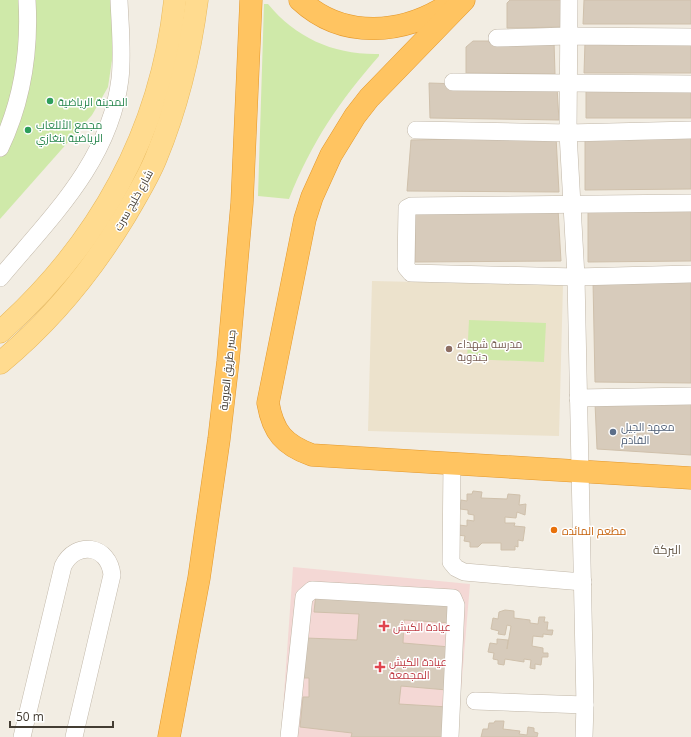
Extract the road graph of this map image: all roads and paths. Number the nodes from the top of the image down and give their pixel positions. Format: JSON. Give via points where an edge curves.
{"nodes":[{"id":1,"x":27,"y":0,"type":"edge"},
{"id":2,"x":119,"y":0,"type":"edge"},
{"id":3,"x":175,"y":0,"type":"edge"},
{"id":4,"x":197,"y":0,"type":"edge"},
{"id":5,"x":251,"y":0,"type":"edge"},
{"id":6,"x":300,"y":0,"type":"edge"},
{"id":7,"x":455,"y":0,"type":"edge"},
{"id":8,"x":464,"y":0,"type":"edge"},
{"id":9,"x":569,"y":0,"type":"edge"},
{"id":10,"x":568,"y":36,"type":"junction"},
{"id":11,"x":691,"y":37,"type":"edge"},
{"id":12,"x":497,"y":38,"type":"dead end"},
{"id":13,"x":453,"y":82,"type":"dead end"},
{"id":14,"x":569,"y":83,"type":"junction"},
{"id":15,"x":691,"y":84,"type":"edge"},
{"id":16,"x":416,"y":130,"type":"dead end"},
{"id":17,"x":691,"y":130,"type":"edge"},
{"id":18,"x":568,"y":133,"type":"junction"},
{"id":19,"x":0,"y":148,"type":"edge"},
{"id":20,"x":691,"y":203,"type":"edge"},
{"id":21,"x":573,"y":205,"type":"junction"},
{"id":22,"x":691,"y":274,"type":"edge"},
{"id":23,"x":576,"y":277,"type":"junction"},
{"id":24,"x":0,"y":278,"type":"edge"},
{"id":25,"x":0,"y":332,"type":"edge"},
{"id":26,"x":0,"y":362,"type":"edge"},
{"id":27,"x":691,"y":396,"type":"edge"},
{"id":28,"x":578,"y":398,"type":"junction"},
{"id":29,"x":452,"y":463,"type":"junction"},
{"id":30,"x":580,"y":470,"type":"junction"},
{"id":31,"x":691,"y":478,"type":"edge"},
{"id":32,"x":583,"y":582,"type":"junction"},
{"id":33,"x":475,"y":701,"type":"dead end"},
{"id":34,"x":586,"y":705,"type":"junction"},
{"id":35,"x":22,"y":737,"type":"edge"},
{"id":36,"x":74,"y":737,"type":"edge"},
{"id":37,"x":169,"y":737,"type":"edge"},
{"id":38,"x":289,"y":737,"type":"edge"},
{"id":39,"x":450,"y":737,"type":"edge"},
{"id":40,"x":584,"y":737,"type":"edge"}],
"edges":[{"from":1,"to":19,"type":"street","via":[[28,38],[22,82],[10,125]]},
{"from":2,"to":24,"type":"street","via":[[120,79],[104,138],[96,156],[73,190]]},
{"from":3,"to":25,"type":"main road","name":"شارع خليج سرت","via":[[170,39],[160,81],[130,164],[106,208],[61,271],[27,308]]},
{"from":4,"to":26,"type":"main road","name":"شارع خليج سرت","via":[[184,71],[171,115],[156,158],[135,200],[81,281],[56,311],[21,346]]},
{"from":5,"to":37,"type":"highway","name":"جسر طريق العروبة","via":[[242,195],[228,361],[204,548],[188,646]]},
{"from":6,"to":7,"type":"highway","via":[[317,14],[337,23],[376,29],[392,28],[416,21]]},
{"from":8,"to":29,"type":"highway","via":[[384,80],[355,116],[331,155],[307,211],[268,403],[270,418],[286,442],[312,455]]},
{"from":9,"to":10,"type":"street"},
{"from":10,"to":11,"type":"street"},
{"from":10,"to":12,"type":"street"},
{"from":10,"to":14,"type":"street"},
{"from":13,"to":14,"type":"street"},
{"from":14,"to":15,"type":"street"},
{"from":14,"to":18,"type":"street"},
{"from":16,"to":18,"type":"street"},
{"from":17,"to":18,"type":"street"},
{"from":18,"to":21,"type":"street"},
{"from":20,"to":21,"type":"street"},
{"from":21,"to":23,"type":"street"},
{"from":21,"to":23,"type":"street","via":[[411,206],[407,208],[406,267],[411,273]]},
{"from":22,"to":23,"type":"street"},
{"from":23,"to":28,"type":"street"},
{"from":27,"to":28,"type":"street"},
{"from":28,"to":30,"type":"street"},
{"from":29,"to":30,"type":"highway"},
{"from":29,"to":32,"type":"street","via":[[451,562],[456,568],[464,572]]},
{"from":30,"to":31,"type":"highway"},
{"from":30,"to":32,"type":"street"},
{"from":32,"to":34,"type":"street"},
{"from":33,"to":34,"type":"street"},
{"from":34,"to":40,"type":"street"},
{"from":35,"to":36,"type":"street","via":[[63,566],[74,553],[86,549],[97,551],[106,558],[112,575]]},
{"from":38,"to":39,"type":"street","via":[[304,597],[312,590],[453,598],[456,605]]}]}
